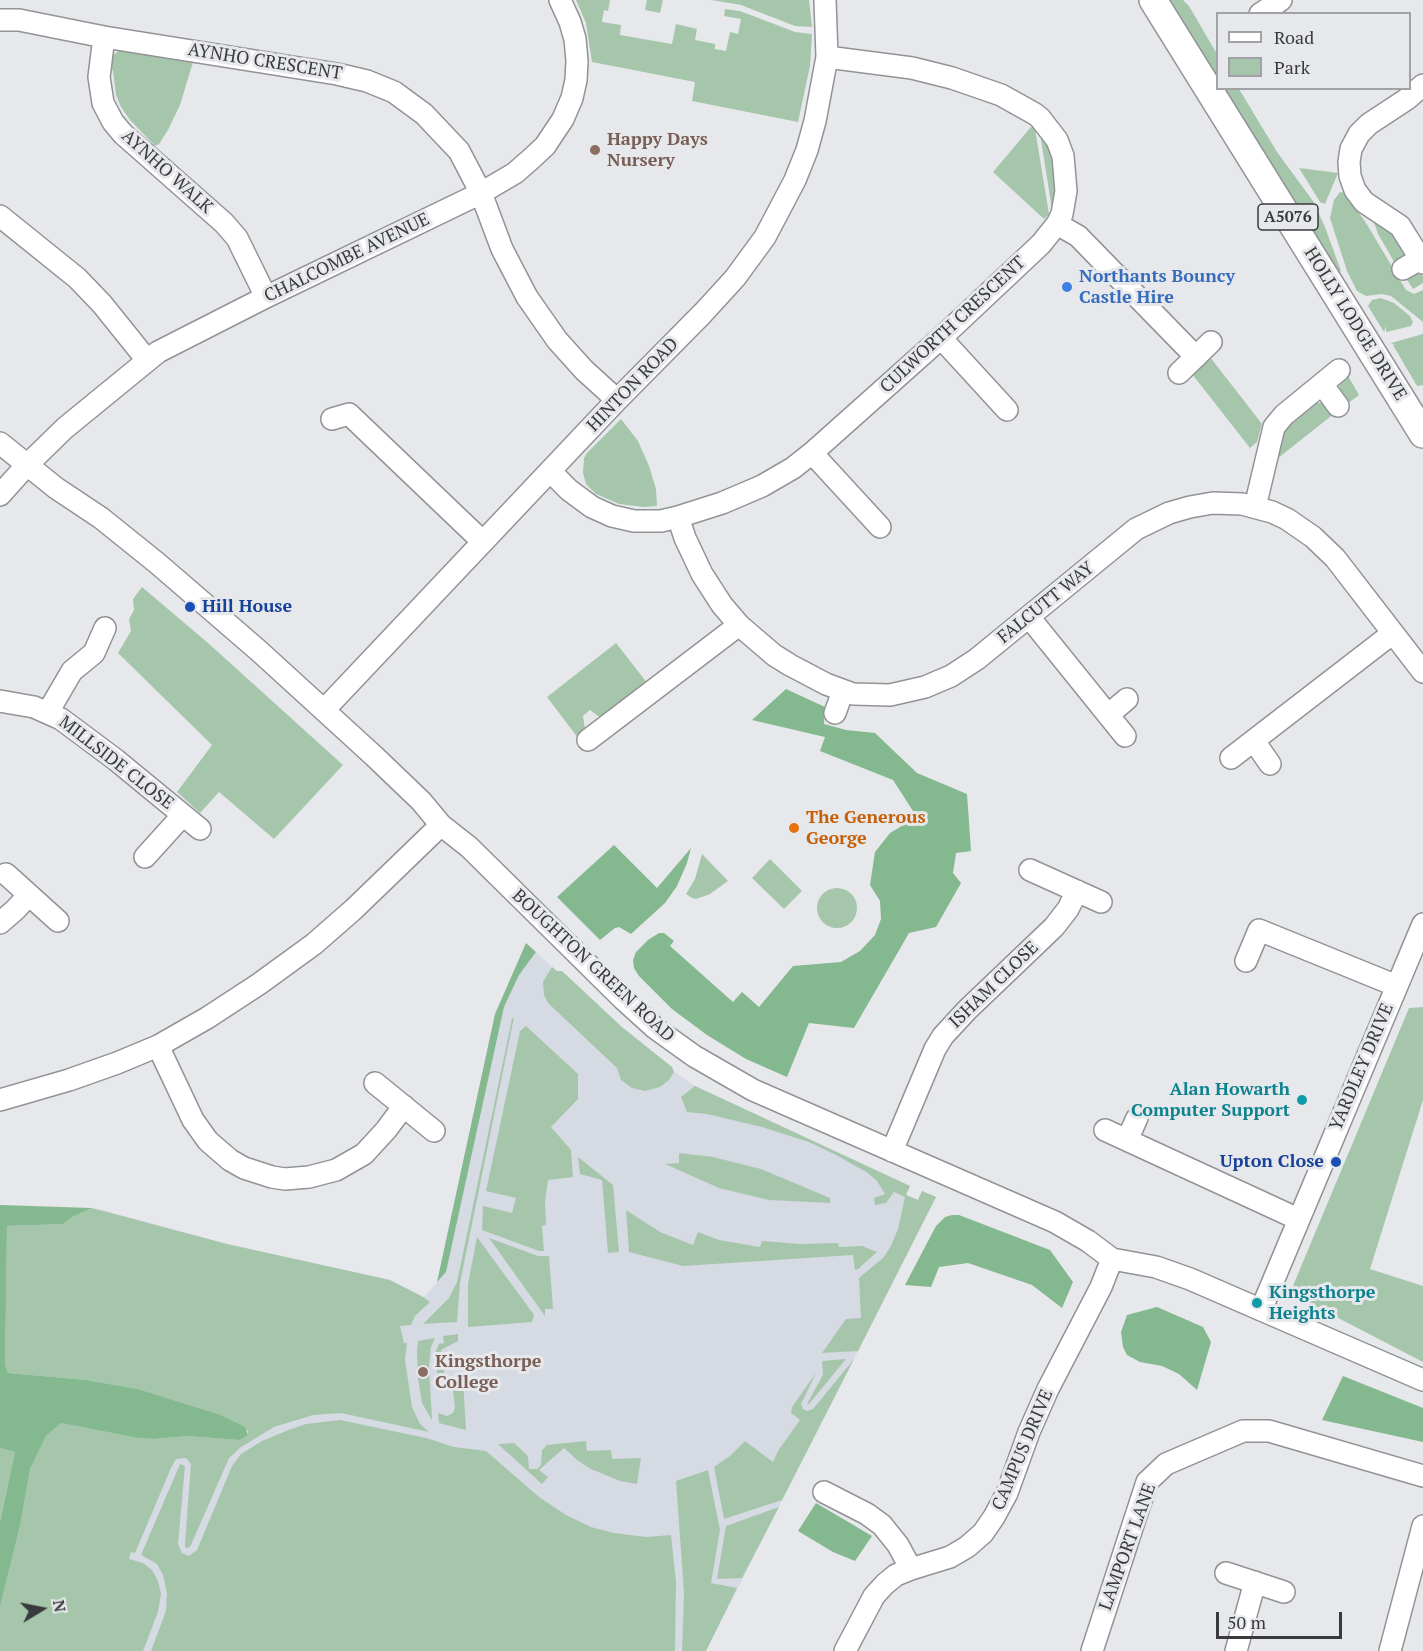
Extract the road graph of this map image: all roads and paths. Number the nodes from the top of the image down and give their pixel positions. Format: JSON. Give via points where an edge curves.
{"nodes":[{"id":1,"x":560,"y":0,"type":"edge"},
{"id":2,"x":825,"y":0,"type":"edge"},
{"id":3,"x":1154,"y":0,"type":"edge"},
{"id":4,"x":1281,"y":0,"type":"edge"},
{"id":5,"x":1253,"y":10,"type":"edge"},
{"id":6,"x":0,"y":20,"type":"edge"},
{"id":7,"x":104,"y":37,"type":"junction"},
{"id":8,"x":827,"y":57,"type":"junction"},
{"id":9,"x":1423,"y":85,"type":"edge"},
{"id":10,"x":481,"y":193,"type":"junction"},
{"id":11,"x":0,"y":216,"type":"edge"},
{"id":12,"x":1058,"y":224,"type":"junction"},
{"id":13,"x":1416,"y":264,"type":"edge"},
{"id":14,"x":266,"y":297,"type":"junction"},
{"id":15,"x":941,"y":338,"type":"junction"},
{"id":16,"x":1211,"y":342,"type":"dead end"},
{"id":17,"x":1196,"y":357,"type":"junction"},
{"id":18,"x":147,"y":360,"type":"junction"},
{"id":19,"x":1339,"y":370,"type":"dead end"},
{"id":20,"x":1179,"y":373,"type":"dead end"},
{"id":21,"x":1322,"y":384,"type":"junction"},
{"id":22,"x":617,"y":400,"type":"junction"},
{"id":23,"x":1338,"y":405,"type":"dead end"},
{"id":24,"x":1007,"y":410,"type":"dead end"},
{"id":25,"x":332,"y":419,"type":"dead end"},
{"id":26,"x":1423,"y":434,"type":"edge"},
{"id":27,"x":0,"y":443,"type":"edge"},
{"id":28,"x":812,"y":453,"type":"junction"},
{"id":29,"x":26,"y":466,"type":"junction"},
{"id":30,"x":551,"y":472,"type":"junction"},
{"id":31,"x":0,"y":495,"type":"edge"},
{"id":32,"x":1255,"y":507,"type":"junction"},
{"id":33,"x":678,"y":517,"type":"junction"},
{"id":34,"x":880,"y":527,"type":"dead end"},
{"id":35,"x":483,"y":542,"type":"junction"},
{"id":36,"x":1029,"y":617,"type":"junction"},
{"id":37,"x":739,"y":625,"type":"junction"},
{"id":38,"x":105,"y":628,"type":"dead end"},
{"id":39,"x":1393,"y":633,"type":"junction"},
{"id":40,"x":1423,"y":672,"type":"edge"},
{"id":41,"x":843,"y":691,"type":"junction"},
{"id":42,"x":1127,"y":699,"type":"dead end"},
{"id":43,"x":0,"y":701,"type":"edge"},
{"id":44,"x":324,"y":710,"type":"junction"},
{"id":45,"x":48,"y":712,"type":"junction"},
{"id":46,"x":836,"y":713,"type":"dead end"},
{"id":47,"x":1108,"y":715,"type":"junction"},
{"id":48,"x":593,"y":730,"type":"dead end"},
{"id":49,"x":1125,"y":736,"type":"dead end"},
{"id":50,"x":1254,"y":741,"type":"junction"},
{"id":51,"x":1231,"y":758,"type":"dead end"},
{"id":52,"x":1270,"y":764,"type":"dead end"},
{"id":53,"x":183,"y":815,"type":"junction"},
{"id":54,"x":441,"y":825,"type":"junction"},
{"id":55,"x":200,"y":829,"type":"dead end"},
{"id":56,"x":145,"y":857,"type":"dead end"},
{"id":57,"x":1030,"y":870,"type":"dead end"},
{"id":58,"x":6,"y":874,"type":"dead end"},
{"id":59,"x":1077,"y":891,"type":"junction"},
{"id":60,"x":28,"y":895,"type":"junction"},
{"id":61,"x":1101,"y":902,"type":"dead end"},
{"id":62,"x":58,"y":921,"type":"dead end"},
{"id":63,"x":0,"y":923,"type":"edge"},
{"id":64,"x":1423,"y":924,"type":"edge"},
{"id":65,"x":1246,"y":961,"type":"dead end"},
{"id":66,"x":1397,"y":986,"type":"junction"},
{"id":67,"x":158,"y":1046,"type":"junction"},
{"id":68,"x":375,"y":1083,"type":"dead end"},
{"id":69,"x":0,"y":1100,"type":"edge"},
{"id":70,"x":404,"y":1106,"type":"junction"},
{"id":71,"x":1137,"y":1118,"type":"dead end"},
{"id":72,"x":1105,"y":1130,"type":"dead end"},
{"id":73,"x":434,"y":1131,"type":"dead end"},
{"id":74,"x":1127,"y":1140,"type":"junction"},
{"id":75,"x":892,"y":1151,"type":"junction"},
{"id":76,"x":1298,"y":1219,"type":"junction"},
{"id":77,"x":1112,"y":1259,"type":"junction"},
{"id":78,"x":1261,"y":1310,"type":"junction"},
{"id":79,"x":1423,"y":1380,"type":"edge"},
{"id":80,"x":1423,"y":1476,"type":"edge"},
{"id":81,"x":824,"y":1492,"type":"dead end"},
{"id":82,"x":1423,"y":1526,"type":"edge"},
{"id":83,"x":911,"y":1569,"type":"junction"},
{"id":84,"x":1226,"y":1573,"type":"dead end"},
{"id":85,"x":1256,"y":1582,"type":"junction"},
{"id":86,"x":1284,"y":1592,"type":"dead end"},
{"id":87,"x":845,"y":1651,"type":"edge"},
{"id":88,"x":1092,"y":1651,"type":"edge"},
{"id":89,"x":1236,"y":1651,"type":"edge"},
{"id":90,"x":1390,"y":1651,"type":"edge"}],
"edges":[{"from":1,"to":10,"type":"street","name":"CHALCOMBE AVENUE","via":[[577,54],[572,98],[545,146],[515,173]]},
{"from":2,"to":8,"type":"street","name":"HINTON ROAD"},
{"from":3,"to":26,"type":"main road","name":"HOLLY LODGE DRIVE","number":"A5076"},
{"from":4,"to":5,"type":"street"},
{"from":6,"to":7,"type":"street","name":"AYNHO CRESCENT","via":[[19,20]]},
{"from":7,"to":10,"type":"street","name":"AYNHO CRESCENT","via":[[337,74],[381,86],[442,130],[467,163]]},
{"from":7,"to":14,"type":"street","name":"AYNHO WALK","via":[[99,77],[112,122],[224,223],[237,238]]},
{"from":8,"to":12,"type":"street","name":"CULWORTH CRESCENT","via":[[912,68],[952,78],[1001,95],[1035,114],[1057,140],[1063,156],[1066,191]]},
{"from":8,"to":22,"type":"street","name":"HINTON ROAD","via":[[807,150],[765,237],[735,278]]},
{"from":9,"to":13,"type":"street","via":[[1359,134],[1349,162],[1355,190],[1364,202],[1400,226]]},
{"from":10,"to":14,"type":"street","name":"CHALCOMBE AVENUE"},
{"from":10,"to":22,"type":"street","name":"AYNHO CRESCENT","via":[[501,249],[536,312],[584,370]]},
{"from":11,"to":18,"type":"street","via":[[77,278]]},
{"from":12,"to":15,"type":"street","name":"CULWORTH CRESCENT"},
{"from":12,"to":17,"type":"street","via":[[1078,236]]},
{"from":14,"to":18,"type":"street","name":"CHALCOMBE AVENUE","via":[[176,341]]},
{"from":15,"to":24,"type":"street"},
{"from":15,"to":28,"type":"street","name":"CULWORTH CRESCENT"},
{"from":16,"to":17,"type":"street"},
{"from":17,"to":20,"type":"street"},
{"from":18,"to":29,"type":"street","name":"CHALCOMBE AVENUE"},
{"from":19,"to":21,"type":"street"},
{"from":21,"to":23,"type":"street"},
{"from":21,"to":32,"type":"street","via":[[1274,427]]},
{"from":22,"to":30,"type":"street","name":"HINTON ROAD"},
{"from":25,"to":35,"type":"street","via":[[349,414]]},
{"from":27,"to":29,"type":"street","name":"BOUGHTON GREEN ROAD"},
{"from":28,"to":33,"type":"street","name":"CULWORTH CRESCENT","via":[[756,489]]},
{"from":28,"to":34,"type":"street"},
{"from":29,"to":31,"type":"street","name":"CHALCOMBE AVENUE"},
{"from":29,"to":44,"type":"street","name":"BOUGHTON GREEN ROAD","via":[[102,518],[157,563]]},
{"from":30,"to":33,"type":"street","name":"CULWORTH CRESCENT","via":[[581,500],[612,516],[648,522]]},
{"from":30,"to":35,"type":"street","name":"HINTON ROAD"},
{"from":32,"to":36,"type":"street","name":"FALCUTT WAY","via":[[1201,504],[1159,516],[1125,538]]},
{"from":32,"to":39,"type":"street","name":"FALCUTT WAY","via":[[1287,519],[1325,547]]},
{"from":33,"to":37,"type":"street","name":"FALCUTT WAY","via":[[702,574]]},
{"from":35,"to":44,"type":"street","name":"HINTON ROAD"},
{"from":36,"to":41,"type":"street","name":"FALCUTT WAY","via":[[965,668],[939,682],[890,695]]},
{"from":36,"to":47,"type":"street"},
{"from":37,"to":41,"type":"street","name":"FALCUTT WAY","via":[[790,666]]},
{"from":37,"to":48,"type":"street"},
{"from":38,"to":45,"type":"street","name":"MILLSIDE CLOSE","via":[[94,654],[66,678]]},
{"from":39,"to":40,"type":"street","name":"FALCUTT WAY"},
{"from":39,"to":50,"type":"street"},
{"from":41,"to":46,"type":"street"},
{"from":42,"to":47,"type":"street"},
{"from":43,"to":45,"type":"street","name":"MILLSIDE CLOSE"},
{"from":44,"to":54,"type":"street","name":"BOUGHTON GREEN ROAD","via":[[416,796]]},
{"from":45,"to":53,"type":"street","name":"MILLSIDE CLOSE","via":[[86,737]]},
{"from":47,"to":49,"type":"street"},
{"from":50,"to":51,"type":"street"},
{"from":50,"to":52,"type":"street"},
{"from":53,"to":55,"type":"street","name":"MILLSIDE CLOSE"},
{"from":53,"to":56,"type":"street","name":"MILLSIDE CLOSE"},
{"from":54,"to":67,"type":"street","via":[[354,909],[293,960]]},
{"from":54,"to":75,"type":"street","name":"BOUGHTON GREEN ROAD","via":[[675,1044],[746,1086]]},
{"from":57,"to":59,"type":"street"},
{"from":58,"to":60,"type":"street"},
{"from":59,"to":61,"type":"street"},
{"from":59,"to":75,"type":"street","name":"ISHAM CLOSE","via":[[1054,927],[943,1036]]},
{"from":60,"to":62,"type":"street"},
{"from":60,"to":63,"type":"street"},
{"from":64,"to":66,"type":"street","name":"YARDLEY DRIVE"},
{"from":65,"to":66,"type":"street","via":[[1259,930]]},
{"from":66,"to":76,"type":"street","name":"YARDLEY DRIVE"},
{"from":67,"to":69,"type":"street","via":[[69,1080]]},
{"from":67,"to":70,"type":"street","via":[[193,1120],[208,1141],[244,1168],[272,1177],[309,1177],[351,1162],[375,1143]]},
{"from":68,"to":70,"type":"street"},
{"from":70,"to":73,"type":"street"},
{"from":71,"to":74,"type":"street"},
{"from":72,"to":74,"type":"street"},
{"from":74,"to":76,"type":"street"},
{"from":75,"to":77,"type":"street","name":"BOUGHTON GREEN ROAD","via":[[1054,1222]]},
{"from":76,"to":78,"type":"street","name":"YARDLEY DRIVE"},
{"from":77,"to":78,"type":"street","name":"BOUGHTON GREEN ROAD","via":[[1173,1273]]},
{"from":77,"to":83,"type":"street","name":"CAMPUS DRIVE","via":[[1048,1389],[994,1517],[967,1547],[950,1557]]},
{"from":78,"to":79,"type":"street","name":"BOUGHTON GREEN ROAD"},
{"from":80,"to":88,"type":"street","name":"LAMPORT LANE","via":[[1269,1431],[1243,1431],[1166,1464],[1147,1482]]},
{"from":81,"to":83,"type":"street","via":[[882,1525]]},
{"from":82,"to":90,"type":"street"},
{"from":83,"to":87,"type":"street","name":"CAMPUS DRIVE","via":[[896,1575],[874,1596]]},
{"from":84,"to":85,"type":"street"},
{"from":85,"to":86,"type":"street"},
{"from":85,"to":89,"type":"street"}]}
